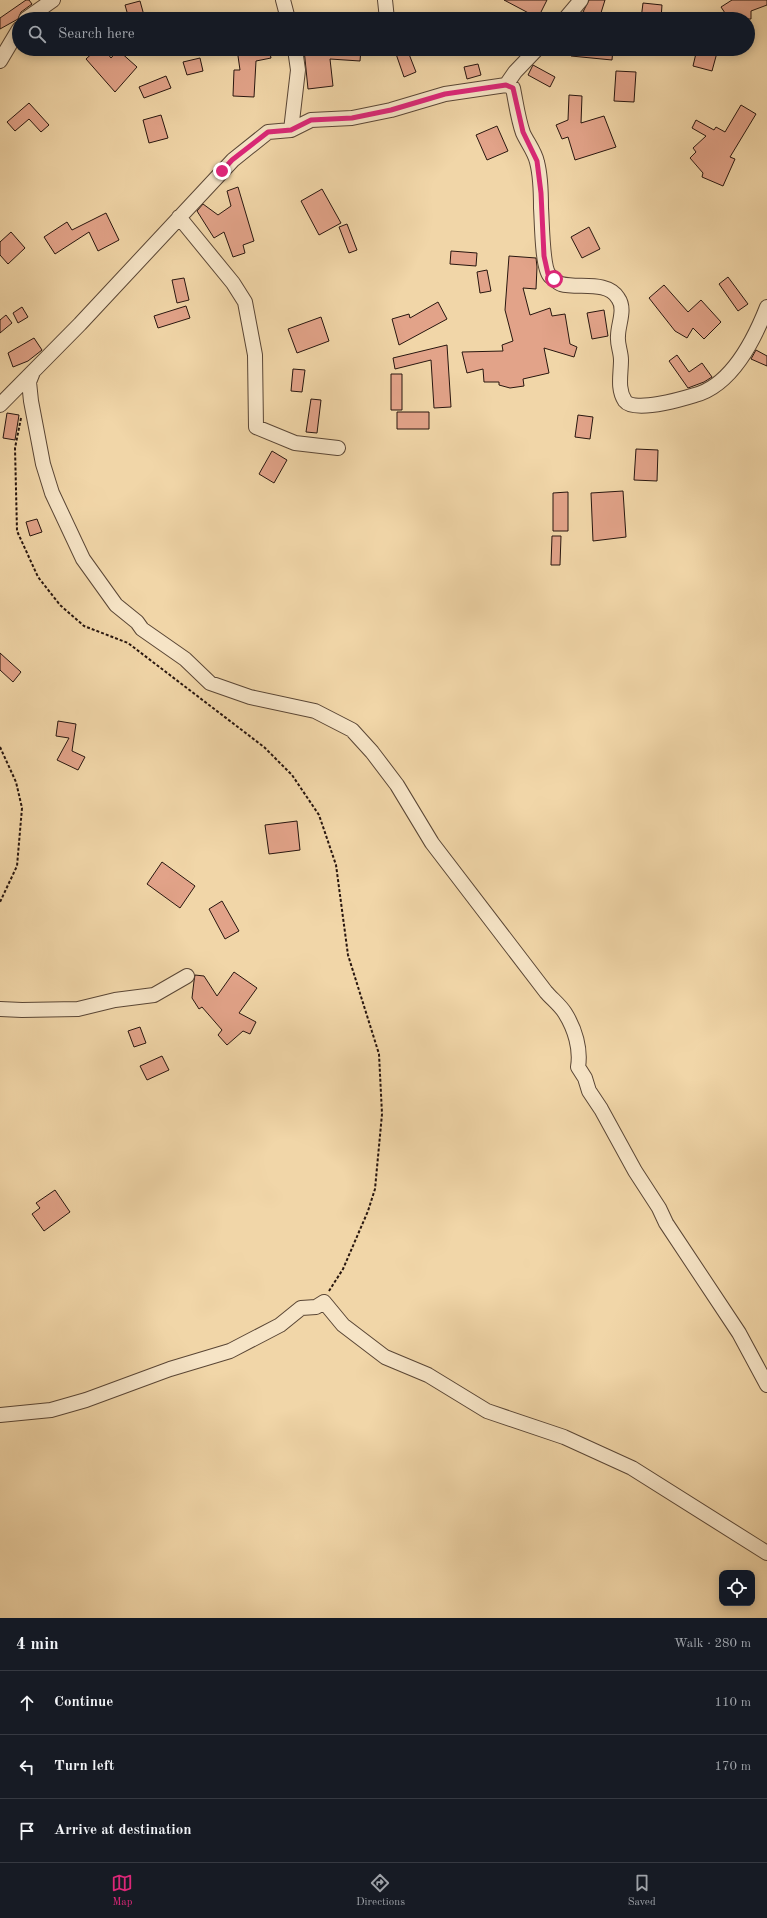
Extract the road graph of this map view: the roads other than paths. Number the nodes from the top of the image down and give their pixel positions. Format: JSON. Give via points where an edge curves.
{"nodes":[{"id":1,"x":53,"y":0,"type":"edge"},
{"id":2,"x":283,"y":0,"type":"edge"},
{"id":3,"x":385,"y":0,"type":"edge"},
{"id":4,"x":581,"y":0,"type":"edge"},
{"id":5,"x":36,"y":12,"type":"edge"},
{"id":6,"x":286,"y":12,"type":"edge"},
{"id":7,"x":386,"y":12,"type":"edge"},
{"id":8,"x":571,"y":12,"type":"edge"},
{"id":9,"x":12,"y":41,"type":"edge"},
{"id":10,"x":296,"y":56,"type":"edge"},
{"id":11,"x":530,"y":56,"type":"edge"},
{"id":12,"x":0,"y":61,"type":"edge"},
{"id":13,"x":506,"y":85,"type":"junction"},
{"id":14,"x":291,"y":130,"type":"junction"},
{"id":15,"x":180,"y":217,"type":"junction"},
{"id":16,"x":767,"y":307,"type":"edge"},
{"id":17,"x":33,"y":372,"type":"junction"},
{"id":18,"x":0,"y":405,"type":"edge"},
{"id":19,"x":338,"y":448,"type":"dead end"},
{"id":20,"x":188,"y":976,"type":"dead end"},
{"id":21,"x":0,"y":1009,"type":"edge"},
{"id":22,"x":767,"y":1385,"type":"edge"},
{"id":23,"x":0,"y":1415,"type":"edge"},
{"id":24,"x":767,"y":1553,"type":"edge"}],
"edges":[{"from":1,"to":5,"type":"street"},
{"from":2,"to":6,"type":"street"},
{"from":3,"to":7,"type":"street"},
{"from":4,"to":8,"type":"street"},
{"from":9,"to":12,"type":"street"},
{"from":10,"to":14,"type":"street","via":[[298,70]]},
{"from":11,"to":13,"type":"street"},
{"from":13,"to":14,"type":"street","via":[[445,94],[352,118],[311,120]]},
{"from":13,"to":16,"type":"street","via":[[513,88],[523,132],[537,161],[544,256],[548,274],[560,284],[608,290],[618,297],[621,304],[617,337],[621,359],[620,386],[625,401],[638,407],[676,401],[700,394],[716,385],[738,362]]},
{"from":14,"to":15,"type":"street","via":[[268,132],[232,160]]},
{"from":15,"to":17,"type":"street"},
{"from":15,"to":19,"type":"street","via":[[233,283],[245,302],[255,355],[256,427],[295,443]]},
{"from":17,"to":18,"type":"street"},
{"from":17,"to":22,"type":"street","via":[[29,382],[31,401],[43,464],[52,493],[83,559],[116,605],[142,629],[185,659],[210,683],[250,697],[315,711],[352,730],[372,752],[397,785],[432,843],[546,992],[565,1013],[578,1042],[578,1067],[589,1091],[679,1246],[739,1333]]},
{"from":20,"to":21,"type":"street","via":[[154,995],[115,1000],[78,1009]]},
{"from":23,"to":24,"type":"street","via":[[51,1410],[230,1351],[280,1325],[301,1308],[316,1307],[324,1302],[343,1325],[384,1358],[428,1375],[487,1411],[564,1437],[632,1468]]}]}
